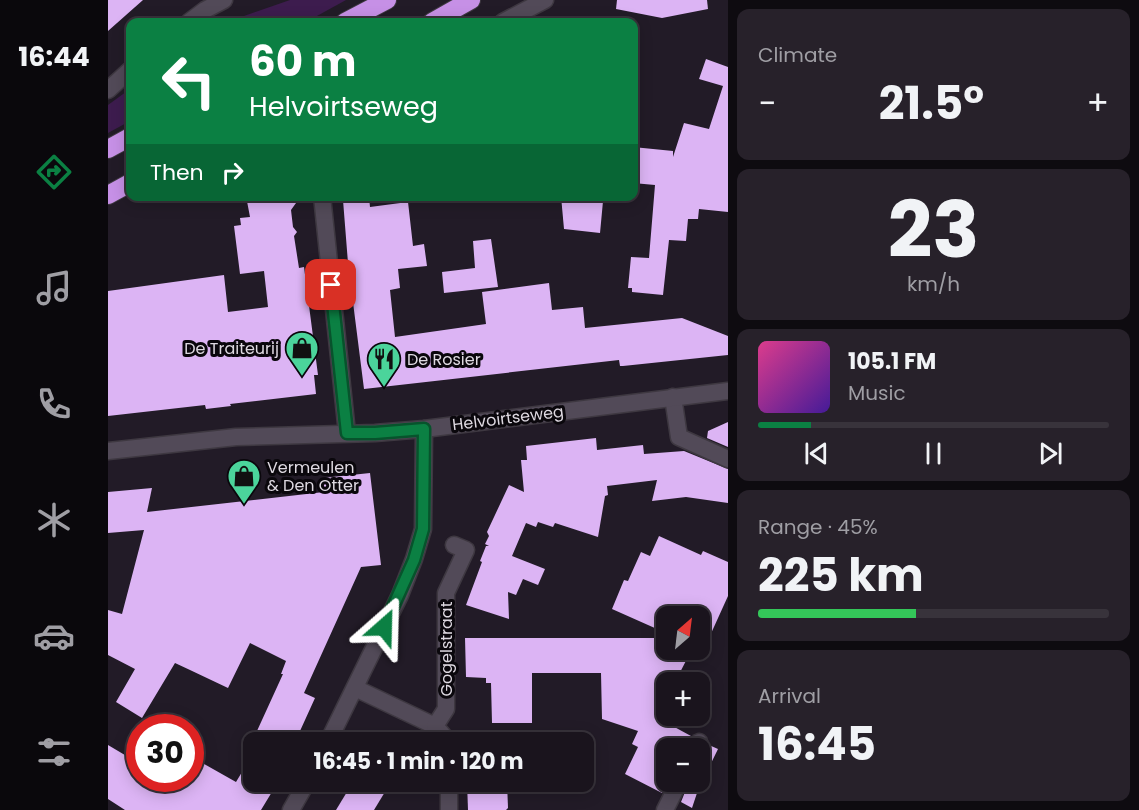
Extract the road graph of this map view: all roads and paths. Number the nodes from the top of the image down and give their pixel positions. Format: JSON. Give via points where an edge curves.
{"nodes":[{"id":1,"x":224,"y":0,"type":"edge"},
{"id":2,"x":387,"y":0,"type":"edge"},
{"id":3,"x":471,"y":0,"type":"edge"},
{"id":4,"x":545,"y":0,"type":"edge"},
{"id":5,"x":194,"y":18,"type":"edge"},
{"id":6,"x":353,"y":18,"type":"edge"},
{"id":7,"x":439,"y":18,"type":"edge"},
{"id":8,"x":511,"y":18,"type":"edge"},
{"id":9,"x":126,"y":74,"type":"edge"},
{"id":10,"x":108,"y":90,"type":"edge"},
{"id":11,"x":126,"y":139,"type":"edge"},
{"id":12,"x":108,"y":149,"type":"edge"},
{"id":13,"x":126,"y":185,"type":"edge"},
{"id":14,"x":108,"y":195,"type":"edge"},
{"id":15,"x":322,"y":201,"type":"edge"},
{"id":16,"x":728,"y":391,"type":"edge"},
{"id":17,"x":673,"y":397,"type":"junction"},
{"id":18,"x":424,"y":429,"type":"junction"},
{"id":19,"x":347,"y":433,"type":"junction"},
{"id":20,"x":108,"y":451,"type":"edge"},
{"id":21,"x":728,"y":459,"type":"edge"},
{"id":22,"x":454,"y":545,"type":"dead end"},
{"id":23,"x":355,"y":687,"type":"junction"},
{"id":24,"x":435,"y":726,"type":"junction"},
{"id":25,"x":333,"y":732,"type":"edge"},
{"id":26,"x":440,"y":732,"type":"edge"},
{"id":27,"x":301,"y":792,"type":"edge"},
{"id":28,"x":449,"y":792,"type":"edge"},
{"id":29,"x":674,"y":792,"type":"edge"},
{"id":30,"x":291,"y":810,"type":"edge"},
{"id":31,"x":449,"y":810,"type":"edge"},
{"id":32,"x":665,"y":810,"type":"edge"}],
"edges":[{"from":1,"to":5,"type":"street"},
{"from":2,"to":6,"type":"highway"},
{"from":3,"to":7,"type":"highway"},
{"from":4,"to":8,"type":"street"},
{"from":9,"to":10,"type":"street"},
{"from":11,"to":12,"type":"highway"},
{"from":13,"to":14,"type":"highway"},
{"from":15,"to":19,"type":"street"},
{"from":16,"to":17,"type":"street","name":"Helvoirtseweg"},
{"from":17,"to":18,"type":"street","name":"Helvoirtseweg"},
{"from":17,"to":21,"type":"street","via":[[679,437]]},
{"from":18,"to":19,"type":"street","name":"Helvoirtseweg"},
{"from":18,"to":23,"type":"street","via":[[423,529],[399,596]]},
{"from":19,"to":20,"type":"street","name":"Helvoirtseweg","via":[[236,437]]},
{"from":22,"to":24,"type":"street","name":"Gogelstraat","via":[[466,550],[446,593],[446,709]]},
{"from":23,"to":24,"type":"street"},
{"from":23,"to":25,"type":"street"},
{"from":24,"to":26,"type":"street"},
{"from":27,"to":30,"type":"street"},
{"from":28,"to":31,"type":"street"},
{"from":29,"to":32,"type":"street"}]}
